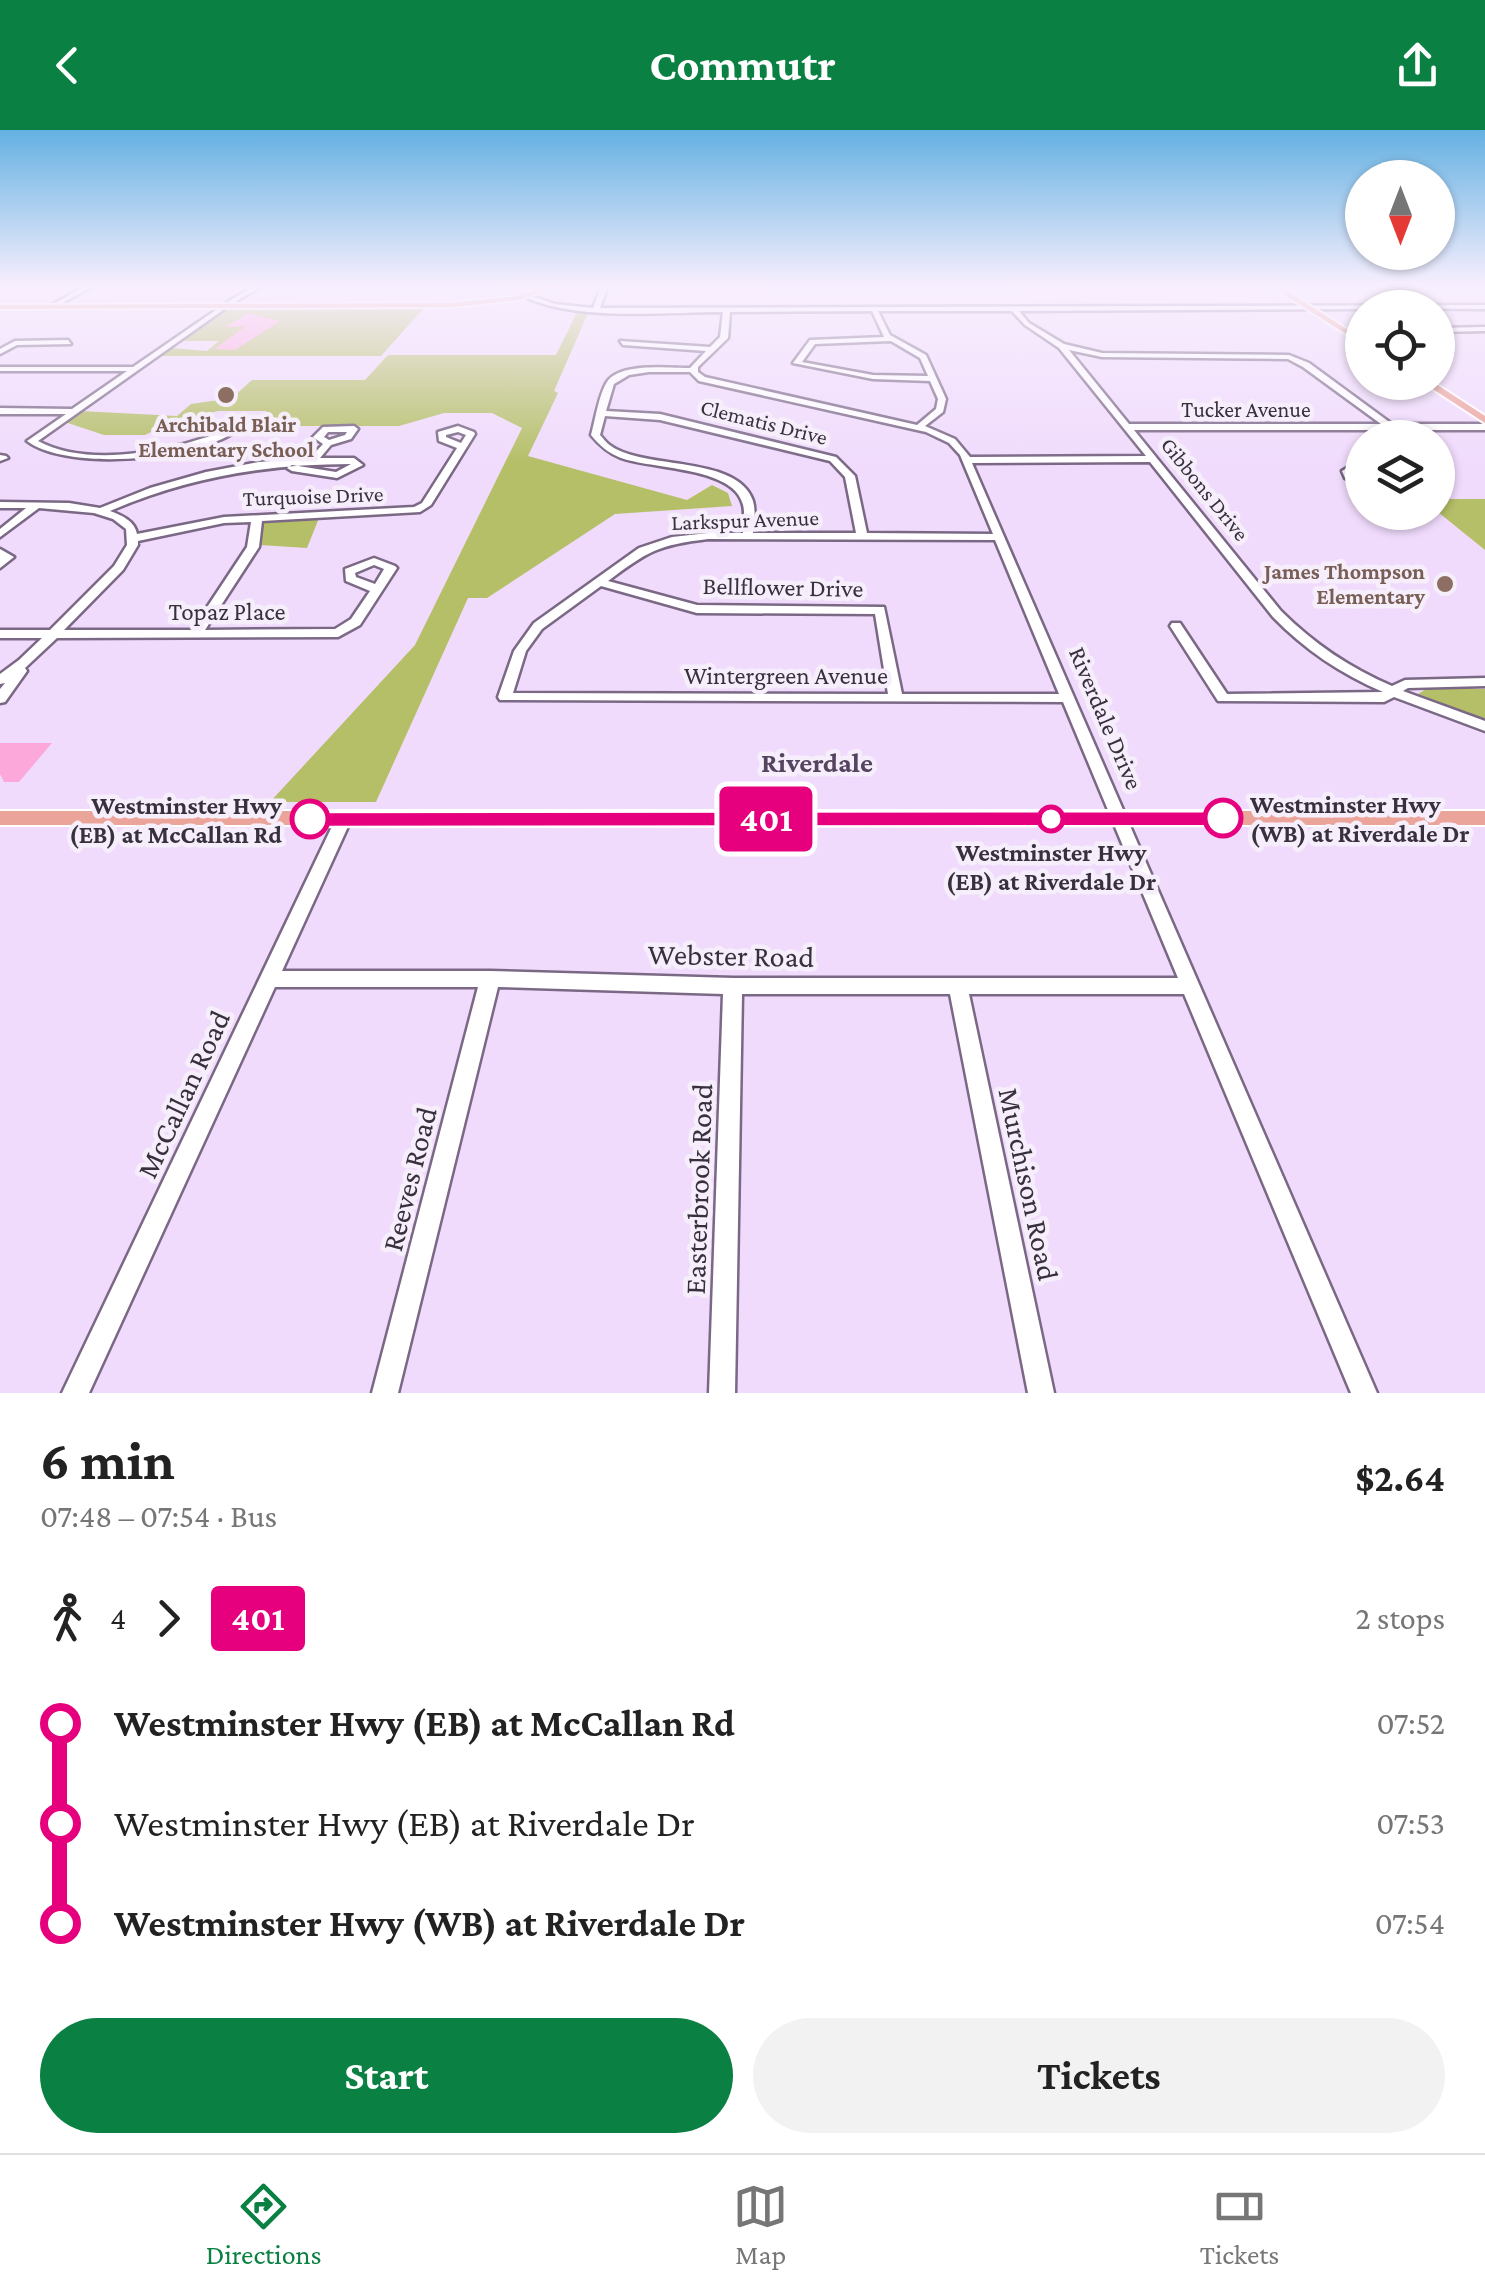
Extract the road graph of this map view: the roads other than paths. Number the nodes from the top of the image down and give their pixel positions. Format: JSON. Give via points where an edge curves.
{"nodes":[{"id":1,"x":170,"y":344,"type":"edge"},
{"id":2,"x":638,"y":344,"type":"edge"},
{"id":3,"x":718,"y":344,"type":"edge"},
{"id":4,"x":812,"y":344,"type":"edge"},
{"id":5,"x":900,"y":344,"type":"edge"},
{"id":6,"x":1059,"y":344,"type":"edge"},
{"id":7,"x":1062,"y":346,"type":"junction"},
{"id":8,"x":713,"y":349,"type":"junction"},
{"id":9,"x":1102,"y":355,"type":"junction"},
{"id":10,"x":1077,"y":366,"type":"junction"},
{"id":11,"x":0,"y":369,"type":"edge"},
{"id":12,"x":132,"y":370,"type":"junction"},
{"id":13,"x":694,"y":370,"type":"junction"},
{"id":14,"x":933,"y":379,"type":"junction"},
{"id":15,"x":1451,"y":400,"type":"edge"},
{"id":16,"x":0,"y":411,"type":"edge"},
{"id":17,"x":71,"y":411,"type":"junction"},
{"id":18,"x":601,"y":413,"type":"junction"},
{"id":19,"x":1374,"y":420,"type":"edge"},
{"id":20,"x":1485,"y":424,"type":"edge"},
{"id":21,"x":1455,"y":426,"type":"edge"},
{"id":22,"x":920,"y":427,"type":"junction"},
{"id":23,"x":1127,"y":427,"type":"junction"},
{"id":24,"x":1345,"y":427,"type":"edge"},
{"id":25,"x":328,"y":442,"type":"dead end"},
{"id":26,"x":183,"y":445,"type":"dead end"},
{"id":27,"x":460,"y":446,"type":"dead end"},
{"id":28,"x":1152,"y":459,"type":"junction"},
{"id":29,"x":966,"y":460,"type":"junction"},
{"id":30,"x":313,"y":461,"type":"junction"},
{"id":31,"x":269,"y":464,"type":"junction"},
{"id":32,"x":0,"y":505,"type":"edge"},
{"id":33,"x":36,"y":505,"type":"junction"},
{"id":34,"x":104,"y":510,"type":"junction"},
{"id":35,"x":257,"y":517,"type":"junction"},
{"id":36,"x":0,"y":534,"type":"edge"},
{"id":37,"x":748,"y":536,"type":"junction"},
{"id":38,"x":862,"y":536,"type":"junction"},
{"id":39,"x":998,"y":537,"type":"junction"},
{"id":40,"x":134,"y":538,"type":"junction"},
{"id":41,"x":0,"y":552,"type":"edge"},
{"id":42,"x":0,"y":565,"type":"edge"},
{"id":43,"x":600,"y":582,"type":"junction"},
{"id":44,"x":376,"y":588,"type":"dead end"},
{"id":45,"x":1176,"y":626,"type":"dead end"},
{"id":46,"x":196,"y":633,"type":"junction"},
{"id":47,"x":0,"y":634,"type":"edge"},
{"id":48,"x":55,"y":634,"type":"junction"},
{"id":49,"x":24,"y":664,"type":"junction"},
{"id":50,"x":0,"y":680,"type":"edge"},
{"id":51,"x":1485,"y":682,"type":"edge"},
{"id":52,"x":1394,"y":692,"type":"junction"},
{"id":53,"x":505,"y":696,"type":"joint"},
{"id":54,"x":896,"y":698,"type":"junction"},
{"id":55,"x":1066,"y":698,"type":"junction"},
{"id":56,"x":0,"y":699,"type":"edge"},
{"id":57,"x":1485,"y":726,"type":"edge"},
{"id":58,"x":0,"y":818,"type":"edge"},
{"id":59,"x":1485,"y":818,"type":"edge"},
{"id":60,"x":1120,"y":819,"type":"junction"},
{"id":61,"x":343,"y":820,"type":"junction"},
{"id":62,"x":490,"y":979,"type":"junction"},
{"id":63,"x":271,"y":980,"type":"junction"},
{"id":64,"x":733,"y":986,"type":"junction"},
{"id":65,"x":958,"y":986,"type":"junction"},
{"id":66,"x":1190,"y":986,"type":"junction"},
{"id":67,"x":75,"y":1393,"type":"edge"},
{"id":68,"x":385,"y":1393,"type":"edge"},
{"id":69,"x":722,"y":1393,"type":"edge"},
{"id":70,"x":1041,"y":1393,"type":"edge"},
{"id":71,"x":1364,"y":1393,"type":"edge"}],
"edges":[{"from":1,"to":12,"type":"street"},
{"from":2,"to":8,"type":"street"},
{"from":3,"to":8,"type":"street"},
{"from":4,"to":14,"type":"street","via":[[797,363],[872,378]]},
{"from":5,"to":14,"type":"street","via":[[923,357]]},
{"from":6,"to":7,"type":"street","name":"Gibbons Drive"},
{"from":7,"to":9,"type":"street"},
{"from":7,"to":10,"type":"street","name":"Gibbons Drive"},
{"from":8,"to":13,"type":"street"},
{"from":9,"to":10,"type":"street"},
{"from":9,"to":19,"type":"street","via":[[1289,357]]},
{"from":10,"to":23,"type":"street","name":"Gibbons Drive"},
{"from":11,"to":12,"type":"street"},
{"from":12,"to":17,"type":"street"},
{"from":13,"to":18,"type":"street","via":[[620,375]]},
{"from":13,"to":22,"type":"street","name":"Riverdale Drive","via":[[714,384]]},
{"from":14,"to":22,"type":"street","via":[[942,406]]},
{"from":15,"to":20,"type":"main road"},
{"from":16,"to":17,"type":"street"},
{"from":17,"to":26,"type":"street","via":[[32,441],[89,458]]},
{"from":18,"to":37,"type":"street","via":[[596,435],[606,446],[737,486],[748,502]]},
{"from":18,"to":38,"type":"street","name":"Clematis Drive","via":[[660,417],[833,459],[850,476]]},
{"from":20,"to":21,"type":"street"},
{"from":22,"to":29,"type":"street","name":"Riverdale Drive","via":[[952,441]]},
{"from":23,"to":24,"type":"street","name":"Tucker Avenue"},
{"from":23,"to":28,"type":"street","name":"Gibbons Drive"},
{"from":25,"to":30,"type":"street"},
{"from":27,"to":35,"type":"street","name":"Turquoise Drive","via":[[426,505],[416,510]]},
{"from":28,"to":29,"type":"street"},
{"from":28,"to":52,"type":"street","name":"Gibbons Drive","via":[[1287,626],[1331,661]]},
{"from":29,"to":39,"type":"street","name":"Riverdale Drive"},
{"from":30,"to":31,"type":"street"},
{"from":30,"to":31,"type":"street","via":[[358,465],[334,475]]},
{"from":31,"to":34,"type":"street","via":[[180,482]]},
{"from":32,"to":33,"type":"street"},
{"from":33,"to":34,"type":"street"},
{"from":33,"to":36,"type":"street"},
{"from":34,"to":40,"type":"street","via":[[128,525]]},
{"from":35,"to":40,"type":"street","name":"Turquoise Drive"},
{"from":35,"to":46,"type":"street","via":[[252,547]]},
{"from":37,"to":38,"type":"street","name":"Larkspur Avenue"},
{"from":37,"to":43,"type":"street","name":"Larkspur Avenue","via":[[662,543]]},
{"from":38,"to":39,"type":"street","name":"Larkspur Avenue"},
{"from":39,"to":55,"type":"street","name":"Riverdale Drive"},
{"from":40,"to":48,"type":"street","via":[[125,562]]},
{"from":41,"to":42,"type":"street","via":[[8,558]]},
{"from":43,"to":53,"type":"street","name":"Larkspur Avenue","via":[[531,634]]},
{"from":43,"to":54,"type":"street","name":"Bellflower Drive","via":[[697,609],[880,610]]},
{"from":44,"to":46,"type":"street","name":"Topaz Place","via":[[356,622],[338,632]]},
{"from":45,"to":52,"type":"street","via":[[1222,698],[1384,698]]},
{"from":46,"to":48,"type":"street","name":"Topaz Place"},
{"from":47,"to":48,"type":"street","name":"Topaz Place"},
{"from":48,"to":49,"type":"street"},
{"from":49,"to":50,"type":"street"},
{"from":49,"to":56,"type":"street"},
{"from":51,"to":52,"type":"street","via":[[1405,684]]},
{"from":52,"to":57,"type":"street","name":"Gibbons Drive"},
{"from":53,"to":54,"type":"street","name":"Wintergreen Avenue"},
{"from":54,"to":55,"type":"street","name":"Wintergreen Avenue"},
{"from":55,"to":60,"type":"street","name":"Riverdale Drive"},
{"from":58,"to":61,"type":"main road"},
{"from":59,"to":60,"type":"main road"},
{"from":60,"to":61,"type":"main road"},
{"from":60,"to":66,"type":"street","name":"Riverdale Drive"},
{"from":61,"to":63,"type":"street","name":"McCallan Road"},
{"from":62,"to":63,"type":"street","name":"Webster Road"},
{"from":62,"to":64,"type":"street","name":"Webster Road"},
{"from":62,"to":68,"type":"street","name":"Reeves Road"},
{"from":63,"to":67,"type":"street","name":"McCallan Road"},
{"from":64,"to":65,"type":"street","name":"Webster Road"},
{"from":64,"to":69,"type":"street","name":"Easterbrook Road"},
{"from":65,"to":66,"type":"street","name":"Webster Road"},
{"from":65,"to":70,"type":"street","name":"Murchison Road"},
{"from":66,"to":71,"type":"street","name":"Riverdale Drive"}]}
